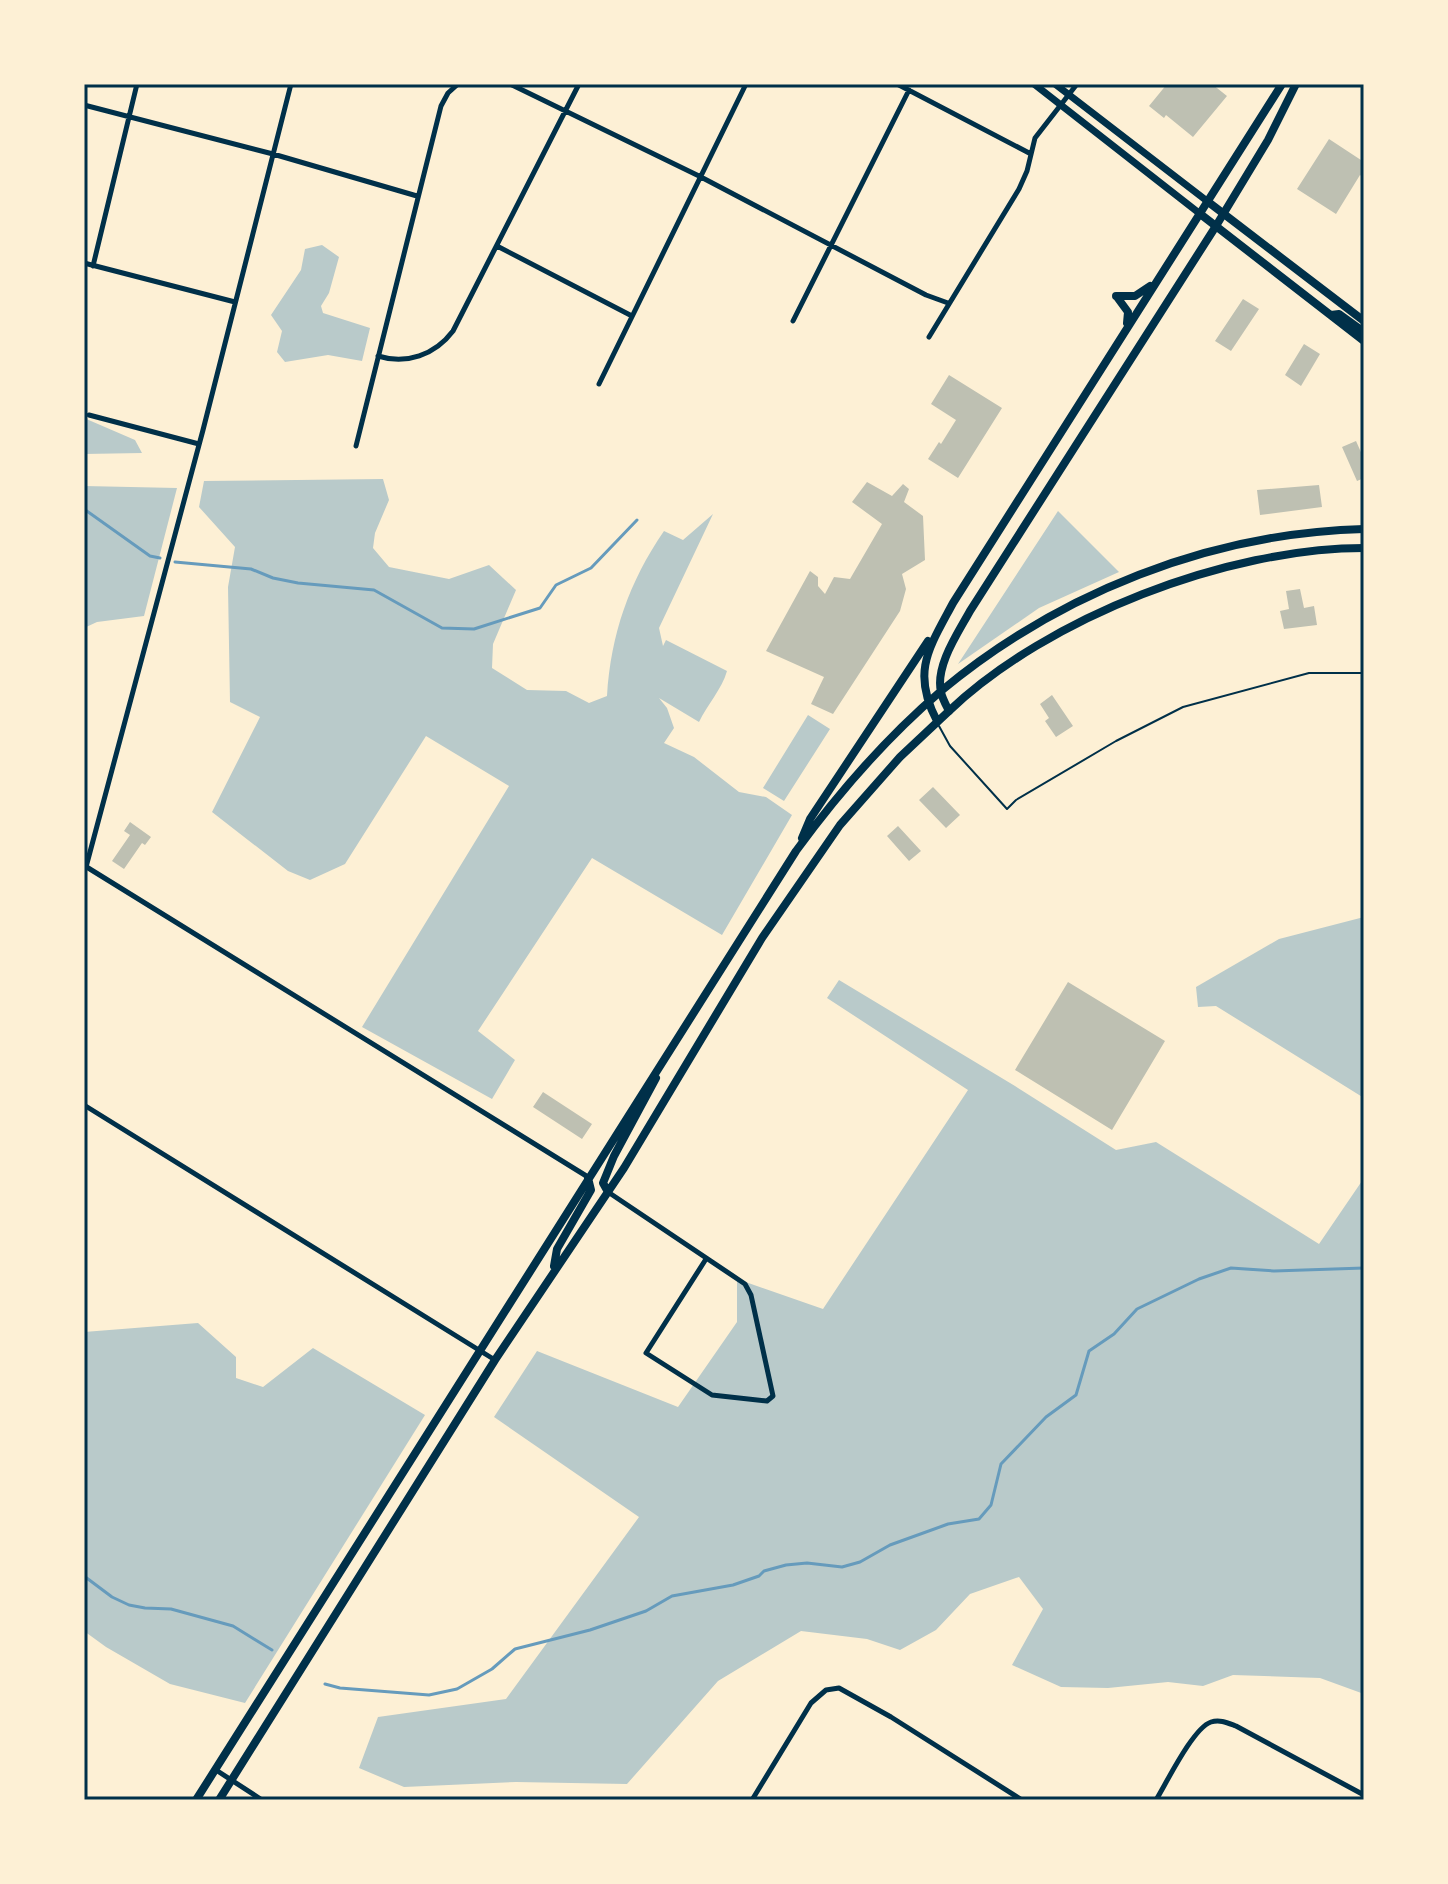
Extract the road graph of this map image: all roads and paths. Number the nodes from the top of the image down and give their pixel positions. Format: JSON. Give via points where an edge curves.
{"nodes":[{"id":1,"x":137,"y":84,"type":"edge"},
{"id":2,"x":291,"y":84,"type":"edge"},
{"id":3,"x":458,"y":84,"type":"edge"},
{"id":4,"x":510,"y":84,"type":"edge"},
{"id":5,"x":579,"y":84,"type":"edge"},
{"id":6,"x":746,"y":84,"type":"edge"},
{"id":7,"x":897,"y":84,"type":"edge"},
{"id":8,"x":1034,"y":84,"type":"edge"},
{"id":9,"x":1055,"y":84,"type":"edge"},
{"id":10,"x":1077,"y":84,"type":"edge"},
{"id":11,"x":1282,"y":84,"type":"edge"},
{"id":12,"x":1296,"y":84,"type":"edge"},
{"id":13,"x":909,"y":90,"type":"junction"},
{"id":14,"x":1069,"y":94,"type":"junction"},
{"id":15,"x":84,"y":105,"type":"edge"},
{"id":16,"x":1061,"y":105,"type":"junction"},
{"id":17,"x":566,"y":110,"type":"junction"},
{"id":18,"x":128,"y":116,"type":"junction"},
{"id":19,"x":273,"y":154,"type":"junction"},
{"id":20,"x":1031,"y":154,"type":"junction"},
{"id":21,"x":699,"y":176,"type":"junction"},
{"id":22,"x":417,"y":196,"type":"junction"},
{"id":23,"x":1207,"y":201,"type":"junction"},
{"id":24,"x":1199,"y":213,"type":"junction"},
{"id":25,"x":1223,"y":213,"type":"junction"},
{"id":26,"x":1216,"y":226,"type":"junction"},
{"id":27,"x":832,"y":243,"type":"junction"},
{"id":28,"x":497,"y":246,"type":"junction"},
{"id":29,"x":84,"y":263,"type":"edge"},
{"id":30,"x":93,"y":266,"type":"junction"},
{"id":31,"x":1161,"y":273,"type":"junction"},
{"id":32,"x":235,"y":302,"type":"junction"},
{"id":33,"x":948,"y":303,"type":"junction"},
{"id":34,"x":1331,"y":315,"type":"junction"},
{"id":35,"x":632,"y":316,"type":"junction"},
{"id":36,"x":793,"y":321,"type":"dead end"},
{"id":37,"x":1364,"y":321,"type":"edge"},
{"id":38,"x":1125,"y":330,"type":"junction"},
{"id":39,"x":1364,"y":332,"type":"edge"},
{"id":40,"x":929,"y":337,"type":"dead end"},
{"id":41,"x":1364,"y":341,"type":"edge"},
{"id":42,"x":378,"y":356,"type":"junction"},
{"id":43,"x":599,"y":384,"type":"dead end"},
{"id":44,"x":89,"y":415,"type":"dead end"},
{"id":45,"x":199,"y":444,"type":"junction"},
{"id":46,"x":356,"y":446,"type":"dead end"},
{"id":47,"x":1030,"y":480,"type":"junction"},
{"id":48,"x":1047,"y":490,"type":"junction"},
{"id":49,"x":1364,"y":529,"type":"edge"},
{"id":50,"x":1364,"y":548,"type":"edge"},
{"id":51,"x":953,"y":603,"type":"junction"},
{"id":52,"x":1364,"y":673,"type":"edge"},
{"id":53,"x":941,"y":691,"type":"junction"},
{"id":54,"x":927,"y":703,"type":"junction"},
{"id":55,"x":949,"y":711,"type":"junction"},
{"id":56,"x":937,"y":721,"type":"junction"},
{"id":57,"x":796,"y":851,"type":"junction"},
{"id":58,"x":85,"y":866,"type":"edge"},
{"id":59,"x":718,"y":973,"type":"junction"},
{"id":60,"x":735,"y":983,"type":"junction"},
{"id":61,"x":668,"y":1052,"type":"junction"},
{"id":62,"x":84,"y":1105,"type":"edge"},
{"id":63,"x":588,"y":1177,"type":"junction"},
{"id":64,"x":608,"y":1192,"type":"junction"},
{"id":65,"x":706,"y":1259,"type":"junction"},
{"id":66,"x":553,"y":1271,"type":"junction"},
{"id":67,"x":479,"y":1350,"type":"junction"},
{"id":68,"x":495,"y":1360,"type":"junction"},
{"id":69,"x":215,"y":1770,"type":"junction"},
{"id":70,"x":231,"y":1781,"type":"junction"},
{"id":71,"x":1364,"y":1795,"type":"edge"},
{"id":72,"x":196,"y":1800,"type":"edge"},
{"id":73,"x":219,"y":1800,"type":"edge"},
{"id":74,"x":262,"y":1800,"type":"edge"},
{"id":75,"x":752,"y":1800,"type":"edge"},
{"id":76,"x":1022,"y":1800,"type":"edge"},
{"id":77,"x":1156,"y":1800,"type":"edge"}],
"edges":[{"from":1,"to":18,"type":"street"},
{"from":2,"to":19,"type":"street"},
{"from":3,"to":22,"type":"street","via":[[441,106]]},
{"from":4,"to":17,"type":"street"},
{"from":5,"to":17,"type":"street"},
{"from":6,"to":21,"type":"street"},
{"from":7,"to":13,"type":"street"},
{"from":8,"to":16,"type":"main road"},
{"from":9,"to":14,"type":"main road"},
{"from":10,"to":14,"type":"street"},
{"from":11,"to":23,"type":"main road"},
{"from":12,"to":25,"type":"main road"},
{"from":13,"to":20,"type":"street"},
{"from":13,"to":27,"type":"street"},
{"from":14,"to":16,"type":"street"},
{"from":14,"to":23,"type":"main road"},
{"from":15,"to":18,"type":"street"},
{"from":16,"to":20,"type":"street","via":[[1035,138]]},
{"from":16,"to":24,"type":"main road"},
{"from":17,"to":21,"type":"street"},
{"from":17,"to":28,"type":"street"},
{"from":18,"to":19,"type":"street"},
{"from":18,"to":30,"type":"street"},
{"from":19,"to":22,"type":"street"},
{"from":19,"to":32,"type":"street"},
{"from":20,"to":33,"type":"street","via":[[1019,189]]},
{"from":21,"to":27,"type":"street"},
{"from":21,"to":35,"type":"street"},
{"from":22,"to":42,"type":"street"},
{"from":23,"to":24,"type":"main road"},
{"from":23,"to":25,"type":"main road"},
{"from":24,"to":26,"type":"main road"},
{"from":24,"to":31,"type":"main road"},
{"from":25,"to":26,"type":"main road"},
{"from":25,"to":37,"type":"main road"},
{"from":26,"to":34,"type":"main road"},
{"from":26,"to":48,"type":"main road"},
{"from":27,"to":33,"type":"street"},
{"from":27,"to":36,"type":"street"},
{"from":28,"to":35,"type":"street"},
{"from":28,"to":42,"type":"street","via":[[445,342],[405,360]]},
{"from":29,"to":30,"type":"street"},
{"from":30,"to":32,"type":"street"},
{"from":31,"to":38,"type":"main road"},
{"from":31,"to":38,"type":"main road","via":[[1144,292],[1116,296],[1128,312]]},
{"from":32,"to":45,"type":"street"},
{"from":33,"to":40,"type":"street"},
{"from":34,"to":39,"type":"main road","via":[[1339,314]]},
{"from":34,"to":41,"type":"main road"},
{"from":35,"to":43,"type":"street"},
{"from":38,"to":47,"type":"main road"},
{"from":42,"to":46,"type":"street"},
{"from":44,"to":45,"type":"street"},
{"from":45,"to":58,"type":"street"},
{"from":47,"to":48,"type":"main road"},
{"from":47,"to":51,"type":"main road"},
{"from":48,"to":53,"type":"main road","via":[[956,638]]},
{"from":49,"to":53,"type":"main road","via":[[1232,546],[1114,584],[1014,638]]},
{"from":50,"to":55,"type":"main road","via":[[1294,554],[1220,569],[1151,591],[1059,633],[997,672]]},
{"from":51,"to":54,"type":"main road","via":[[929,649],[923,687]]},
{"from":51,"to":57,"type":"main road","via":[[810,819]]},
{"from":52,"to":56,"type":"lane","via":[[1309,673],[1183,707],[1116,741],[1007,809],[950,746]]},
{"from":53,"to":54,"type":"main road"},
{"from":53,"to":55,"type":"main road"},
{"from":54,"to":56,"type":"main road"},
{"from":54,"to":57,"type":"main road","via":[[860,769]]},
{"from":55,"to":56,"type":"main road"},
{"from":56,"to":60,"type":"main road","via":[[840,825]]},
{"from":57,"to":59,"type":"main road"},
{"from":58,"to":63,"type":"street"},
{"from":59,"to":60,"type":"main road"},
{"from":59,"to":61,"type":"main road"},
{"from":60,"to":64,"type":"main road"},
{"from":61,"to":63,"type":"main road"},
{"from":61,"to":64,"type":"main road","via":[[603,1183]]},
{"from":62,"to":67,"type":"street"},
{"from":63,"to":66,"type":"main road","via":[[591,1190],[557,1249]]},
{"from":63,"to":67,"type":"main road"},
{"from":64,"to":65,"type":"street"},
{"from":64,"to":66,"type":"main road"},
{"from":65,"to":65,"type":"street","via":[[646,1353],[712,1395],[767,1401],[773,1396],[751,1295],[745,1284]]},
{"from":66,"to":68,"type":"main road"},
{"from":67,"to":68,"type":"street"},
{"from":67,"to":69,"type":"main road"},
{"from":68,"to":70,"type":"main road"},
{"from":69,"to":70,"type":"street"},
{"from":69,"to":72,"type":"main road"},
{"from":70,"to":73,"type":"main road"},
{"from":70,"to":74,"type":"street"},
{"from":71,"to":77,"type":"street","via":[[1219,1720],[1198,1732]]},
{"from":75,"to":76,"type":"street","via":[[811,1703],[826,1690],[839,1688]]}]}
